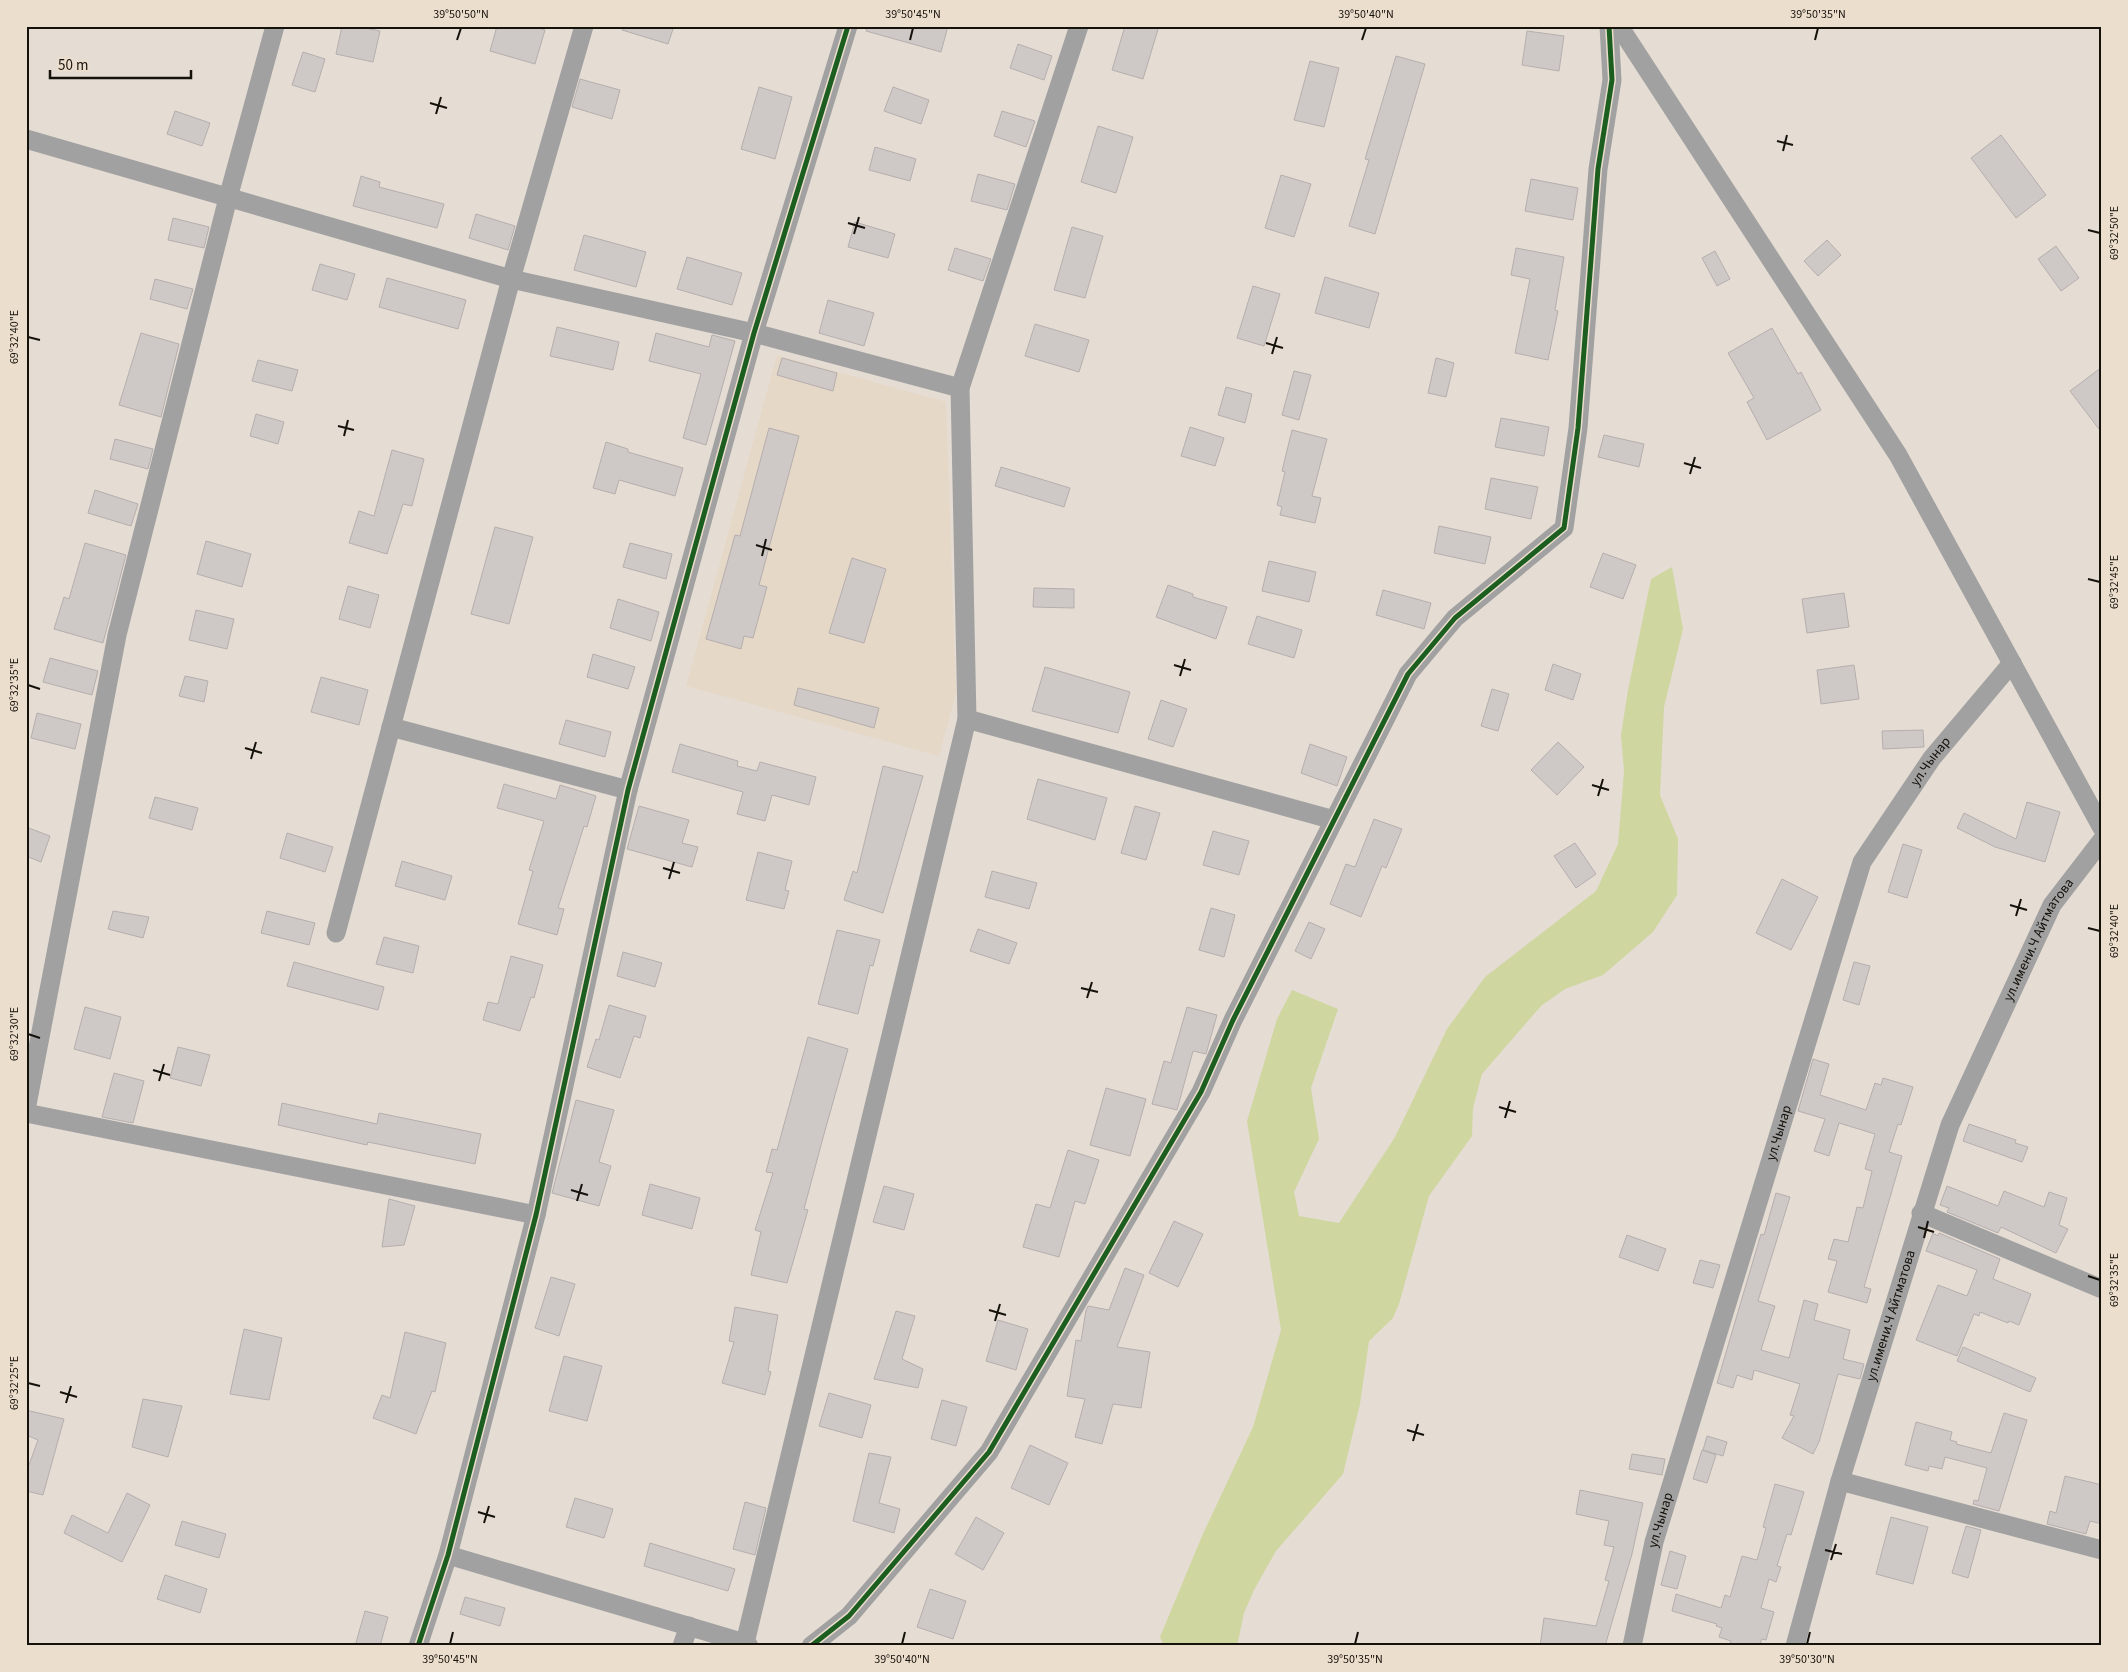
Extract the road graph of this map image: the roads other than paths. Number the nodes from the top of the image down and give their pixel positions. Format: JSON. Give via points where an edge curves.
{"nodes":[{"id":1,"x":275,"y":26,"type":"edge"},
{"id":2,"x":584,"y":26,"type":"edge"},
{"id":3,"x":848,"y":26,"type":"edge"},
{"id":4,"x":1079,"y":26,"type":"edge"},
{"id":5,"x":1609,"y":26,"type":"edge"},
{"id":6,"x":1619,"y":26,"type":"edge"},
{"id":7,"x":26,"y":139,"type":"edge"},
{"id":8,"x":228,"y":198,"type":"junction"},
{"id":9,"x":511,"y":279,"type":"junction"},
{"id":10,"x":754,"y":334,"type":"junction"},
{"id":11,"x":960,"y":388,"type":"junction"},
{"id":12,"x":2012,"y":663,"type":"junction"},
{"id":13,"x":967,"y":719,"type":"junction"},
{"id":14,"x":391,"y":727,"type":"junction"},
{"id":15,"x":628,"y":790,"type":"junction"},
{"id":16,"x":1334,"y":820,"type":"junction"},
{"id":17,"x":2102,"y":828,"type":"edge"},
{"id":18,"x":2102,"y":840,"type":"edge"},
{"id":19,"x":336,"y":933,"type":"dead end"},
{"id":20,"x":26,"y":1112,"type":"edge"},
{"id":21,"x":1921,"y":1213,"type":"junction"},
{"id":22,"x":536,"y":1215,"type":"junction"},
{"id":23,"x":2102,"y":1289,"type":"edge"},
{"id":24,"x":1840,"y":1481,"type":"junction"},
{"id":25,"x":2102,"y":1550,"type":"edge"},
{"id":26,"x":448,"y":1555,"type":"junction"},
{"id":27,"x":689,"y":1626,"type":"junction"},
{"id":28,"x":747,"y":1644,"type":"edge"},
{"id":29,"x":418,"y":1646,"type":"edge"},
{"id":30,"x":682,"y":1646,"type":"edge"},
{"id":31,"x":810,"y":1646,"type":"edge"},
{"id":32,"x":1632,"y":1646,"type":"edge"},
{"id":33,"x":1795,"y":1646,"type":"edge"}],
"edges":[{"from":1,"to":8,"type":"street"},
{"from":2,"to":9,"type":"street"},
{"from":3,"to":10,"type":"street"},
{"from":4,"to":11,"type":"street"},
{"from":5,"to":16,"type":"street","via":[[1612,80],[1598,169],[1578,428],[1564,528],[1456,618],[1408,674]]},
{"from":6,"to":12,"type":"street","via":[[1898,455]]},
{"from":7,"to":8,"type":"street"},
{"from":8,"to":9,"type":"street"},
{"from":8,"to":20,"type":"street","via":[[117,635]]},
{"from":9,"to":10,"type":"street"},
{"from":9,"to":14,"type":"street"},
{"from":10,"to":11,"type":"street"},
{"from":10,"to":15,"type":"street"},
{"from":11,"to":13,"type":"street"},
{"from":12,"to":17,"type":"street"},
{"from":12,"to":32,"type":"street","name":"ул.Чынар","via":[[1932,758],[1862,862],[1654,1542]]},
{"from":13,"to":16,"type":"street"},
{"from":13,"to":28,"type":"street"},
{"from":14,"to":15,"type":"street"},
{"from":14,"to":19,"type":"street"},
{"from":15,"to":22,"type":"street"},
{"from":16,"to":31,"type":"street","via":[[1233,1020],[1201,1092],[989,1452],[849,1616]]},
{"from":18,"to":21,"type":"street","name":"ул.имени.Ч Айтматова","via":[[2052,904],[1950,1125]]},
{"from":20,"to":22,"type":"street"},
{"from":21,"to":23,"type":"street"},
{"from":21,"to":24,"type":"street","name":"ул.имени.Ч Айтматова"},
{"from":22,"to":26,"type":"street"},
{"from":24,"to":25,"type":"street"},
{"from":24,"to":33,"type":"street","name":"ул.имени.Ч Айтматова"},
{"from":26,"to":27,"type":"street"},
{"from":26,"to":29,"type":"street"},
{"from":27,"to":28,"type":"street"},
{"from":27,"to":30,"type":"street"}]}
